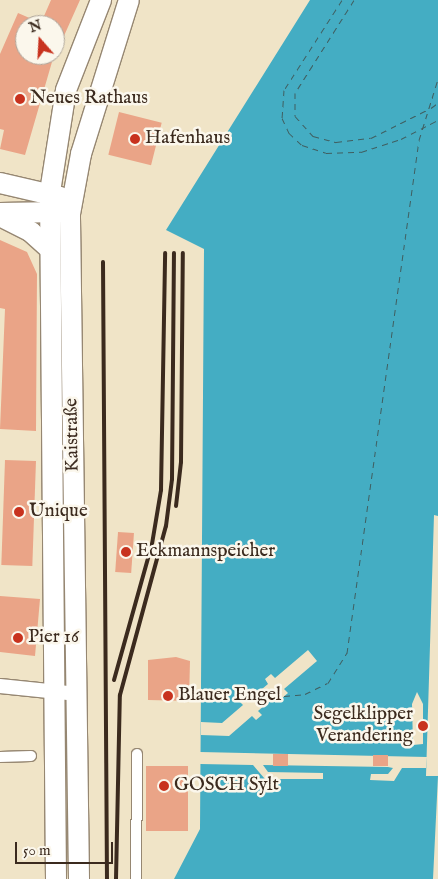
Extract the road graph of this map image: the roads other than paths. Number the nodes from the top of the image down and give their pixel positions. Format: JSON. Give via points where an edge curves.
{"nodes":[{"id":1,"x":101,"y":0,"type":"edge"},
{"id":2,"x":129,"y":0,"type":"edge"},
{"id":3,"x":0,"y":183,"type":"edge"},
{"id":4,"x":50,"y":201,"type":"junction"},
{"id":5,"x":0,"y":214,"type":"edge"},
{"id":6,"x":70,"y":214,"type":"junction"},
{"id":7,"x":48,"y":248,"type":"junction"},
{"id":8,"x":0,"y":686,"type":"edge"},
{"id":9,"x":54,"y":693,"type":"junction"},
{"id":10,"x":78,"y":694,"type":"junction"},
{"id":11,"x":138,"y":754,"type":"dead end"},
{"id":12,"x":31,"y":756,"type":"dead end"},
{"id":13,"x":0,"y":757,"type":"edge"},
{"id":14,"x":56,"y":879,"type":"edge"},
{"id":15,"x":78,"y":879,"type":"edge"},
{"id":16,"x":136,"y":879,"type":"edge"}],
"edges":[{"from":1,"to":4,"type":"main road","name":"Kaistraße","via":[[66,90]]},
{"from":2,"to":6,"type":"main road","name":"Kaistraße","via":[[81,154]]},
{"from":3,"to":4,"type":"main road"},
{"from":4,"to":5,"type":"main road"},
{"from":4,"to":6,"type":"main road","via":[[63,199]]},
{"from":4,"to":7,"type":"main road","name":"Kaistraße"},
{"from":5,"to":7,"type":"main road","via":[[31,232]]},
{"from":6,"to":10,"type":"main road","name":"Kaistraße"},
{"from":7,"to":9,"type":"main road","name":"Kaistraße"},
{"from":8,"to":9,"type":"street"},
{"from":9,"to":10,"type":"street"},
{"from":9,"to":14,"type":"main road","name":"Kaistraße"},
{"from":10,"to":15,"type":"main road","name":"Kaistraße"},
{"from":11,"to":16,"type":"street"},
{"from":12,"to":13,"type":"street"}]}
